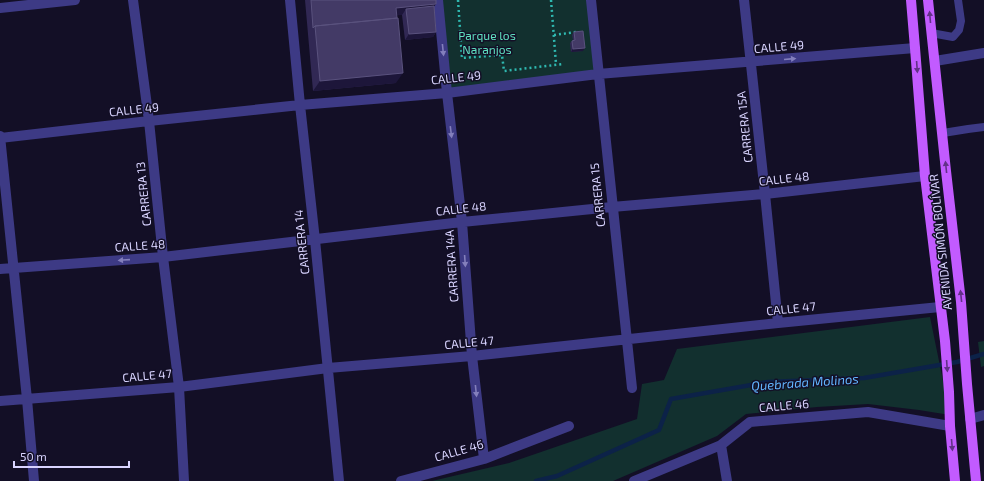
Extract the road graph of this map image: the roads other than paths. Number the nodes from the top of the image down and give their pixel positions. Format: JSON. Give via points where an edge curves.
{"nodes":[{"id":1,"x":75,"y":0,"type":"edge"},
{"id":2,"x":134,"y":0,"type":"edge"},
{"id":3,"x":290,"y":0,"type":"edge"},
{"id":4,"x":438,"y":0,"type":"edge"},
{"id":5,"x":591,"y":0,"type":"edge"},
{"id":6,"x":744,"y":0,"type":"edge"},
{"id":7,"x":911,"y":0,"type":"edge"},
{"id":8,"x":928,"y":0,"type":"edge"},
{"id":9,"x":958,"y":0,"type":"edge"},
{"id":10,"x":0,"y":8,"type":"edge"},
{"id":11,"x":931,"y":33,"type":"junction"},
{"id":12,"x":916,"y":48,"type":"junction"},
{"id":13,"x":984,"y":53,"type":"edge"},
{"id":14,"x":935,"y":61,"type":"junction"},
{"id":15,"x":751,"y":62,"type":"junction"},
{"id":16,"x":598,"y":74,"type":"junction"},
{"id":17,"x":447,"y":93,"type":"junction"},
{"id":18,"x":300,"y":105,"type":"junction"},
{"id":19,"x":149,"y":121,"type":"junction"},
{"id":20,"x":984,"y":127,"type":"edge"},
{"id":21,"x":943,"y":133,"type":"junction"},
{"id":22,"x":0,"y":137,"type":"edge"},
{"id":23,"x":925,"y":176,"type":"junction"},
{"id":24,"x":765,"y":194,"type":"junction"},
{"id":25,"x":612,"y":207,"type":"junction"},
{"id":26,"x":462,"y":222,"type":"junction"},
{"id":27,"x":315,"y":240,"type":"junction"},
{"id":28,"x":163,"y":257,"type":"junction"},
{"id":29,"x":14,"y":268,"type":"junction"},
{"id":30,"x":0,"y":269,"type":"edge"},
{"id":31,"x":940,"y":307,"type":"junction"},
{"id":32,"x":778,"y":323,"type":"junction"},
{"id":33,"x":627,"y":340,"type":"junction"},
{"id":34,"x":472,"y":356,"type":"junction"},
{"id":35,"x":328,"y":368,"type":"junction"},
{"id":36,"x":180,"y":387,"type":"junction"},
{"id":37,"x":632,"y":388,"type":"dead end"},
{"id":38,"x":27,"y":399,"type":"junction"},
{"id":39,"x":0,"y":401,"type":"edge"},
{"id":40,"x":984,"y":414,"type":"edge"},
{"id":41,"x":970,"y":419,"type":"junction"},
{"id":42,"x":569,"y":426,"type":"dead end"},
{"id":43,"x":950,"y":426,"type":"junction"},
{"id":44,"x":721,"y":445,"type":"junction"},
{"id":45,"x":484,"y":459,"type":"junction"},
{"id":46,"x":34,"y":481,"type":"edge"},
{"id":47,"x":184,"y":481,"type":"edge"},
{"id":48,"x":339,"y":481,"type":"edge"},
{"id":49,"x":401,"y":481,"type":"edge"},
{"id":50,"x":634,"y":481,"type":"edge"},
{"id":51,"x":727,"y":481,"type":"edge"},
{"id":52,"x":955,"y":481,"type":"edge"},
{"id":53,"x":976,"y":481,"type":"edge"}],
"edges":[{"from":1,"to":10,"type":"street"},
{"from":2,"to":19,"type":"street","name":"CARRERA 13"},
{"from":3,"to":18,"type":"street","name":"CARRERA 14"},
{"from":4,"to":17,"type":"street","name":"CARRERA 14A","one_way":true},
{"from":5,"to":16,"type":"street","name":"CARRERA 15"},
{"from":6,"to":15,"type":"street","name":"CARRERA 15A"},
{"from":7,"to":12,"type":"main road","name":"AVENIDA SIMÓN BOLÍVAR"},
{"from":11,"to":8,"type":"main road","name":"AVENIDA SIMÓN BOLÍVAR","one_way":true},
{"from":9,"to":11,"type":"lane","via":[[961,21],[959,30],[953,37]]},
{"from":11,"to":14,"type":"main road","name":"AVENIDA SIMÓN BOLÍVAR"},
{"from":15,"to":12,"type":"street","name":"CALLE 49","one_way":true},
{"from":12,"to":23,"type":"main road","name":"AVENIDA SIMÓN BOLÍVAR","one_way":true},
{"from":13,"to":14,"type":"street"},
{"from":14,"to":21,"type":"main road","name":"AVENIDA SIMÓN BOLÍVAR"},
{"from":15,"to":16,"type":"street","name":"CALLE 49"},
{"from":15,"to":24,"type":"street","name":"CARRERA 15A"},
{"from":16,"to":17,"type":"street","name":"CALLE 49"},
{"from":16,"to":25,"type":"street","name":"CARRERA 15"},
{"from":17,"to":18,"type":"street","name":"CALLE 49"},
{"from":17,"to":26,"type":"street","name":"CARRERA 14A","one_way":true},
{"from":18,"to":19,"type":"street","name":"CALLE 49"},
{"from":18,"to":27,"type":"street","name":"CARRERA 14"},
{"from":19,"to":22,"type":"street","name":"CALLE 49"},
{"from":19,"to":28,"type":"street","name":"CARRERA 13"},
{"from":20,"to":21,"type":"lane"},
{"from":41,"to":21,"type":"main road","name":"AVENIDA SIMÓN BOLÍVAR","one_way":true,"via":[[961,302]]},
{"from":22,"to":29,"type":"street"},
{"from":23,"to":24,"type":"street","name":"CALLE 48"},
{"from":23,"to":31,"type":"main road","name":"AVENIDA SIMÓN BOLÍVAR"},
{"from":24,"to":25,"type":"street","name":"CALLE 48"},
{"from":24,"to":32,"type":"street","name":"CARRERA 15A"},
{"from":25,"to":26,"type":"street","name":"CALLE 48"},
{"from":25,"to":33,"type":"street","name":"CARRERA 15"},
{"from":26,"to":27,"type":"street","name":"CALLE 48"},
{"from":26,"to":34,"type":"street","name":"CARRERA 14A","one_way":true},
{"from":27,"to":28,"type":"street","name":"CALLE 48"},
{"from":27,"to":35,"type":"street","name":"CARRERA 14"},
{"from":28,"to":29,"type":"street","name":"CALLE 48","one_way":true},
{"from":28,"to":36,"type":"street","name":"CARRERA 13"},
{"from":29,"to":30,"type":"street","name":"CALLE 48"},
{"from":29,"to":38,"type":"street"},
{"from":31,"to":32,"type":"street","name":"CALLE 47"},
{"from":31,"to":43,"type":"main road","name":"AVENIDA SIMÓN BOLÍVAR","one_way":true,"via":[[945,341]]},
{"from":32,"to":33,"type":"street","name":"CALLE 47"},
{"from":33,"to":34,"type":"street","name":"CALLE 47"},
{"from":33,"to":37,"type":"street","name":"CARRERA 15"},
{"from":34,"to":35,"type":"street","name":"CALLE 47"},
{"from":34,"to":45,"type":"street","name":"CARRERA 14A","one_way":true},
{"from":35,"to":36,"type":"street","name":"CALLE 47"},
{"from":35,"to":48,"type":"street","name":"CARRERA 14"},
{"from":36,"to":38,"type":"street","name":"CALLE 47"},
{"from":36,"to":47,"type":"street","name":"CARRERA 13"},
{"from":38,"to":39,"type":"street","name":"CALLE 47"},
{"from":38,"to":46,"type":"street"},
{"from":40,"to":41,"type":"street"},
{"from":41,"to":53,"type":"main road","name":"AVENIDA SIMÓN BOLÍVAR"},
{"from":42,"to":45,"type":"street","name":"CALLE 46"},
{"from":43,"to":44,"type":"street","name":"CALLE 46","via":[[868,412],[814,416],[750,422]]},
{"from":43,"to":52,"type":"main road","name":"AVENIDA SIMÓN BOLÍVAR","one_way":true},
{"from":44,"to":50,"type":"street","name":"CALLE 46"},
{"from":44,"to":51,"type":"street"},
{"from":45,"to":49,"type":"street","name":"CALLE 46"}]}
